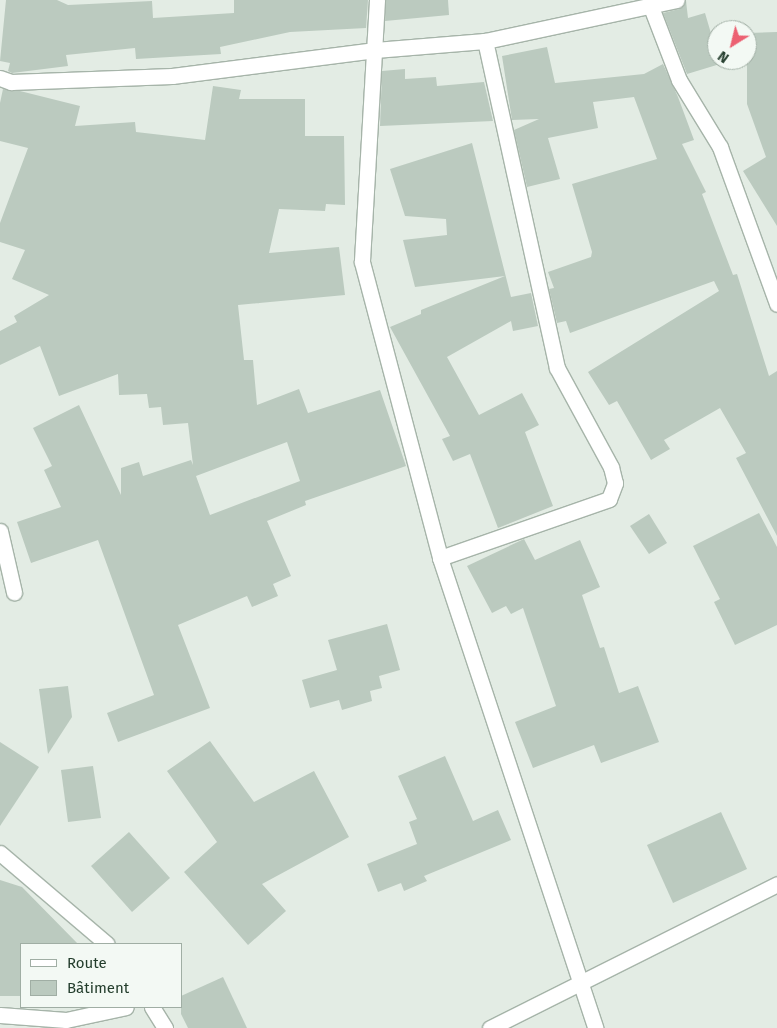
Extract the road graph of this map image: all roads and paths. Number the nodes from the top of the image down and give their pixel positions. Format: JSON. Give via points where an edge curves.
{"nodes":[{"id":1,"x":377,"y":0,"type":"edge"},
{"id":2,"x":677,"y":0,"type":"edge"},
{"id":3,"x":651,"y":7,"type":"junction"},
{"id":4,"x":485,"y":41,"type":"junction"},
{"id":5,"x":374,"y":50,"type":"junction"},
{"id":6,"x":0,"y":78,"type":"edge"},
{"id":7,"x":777,"y":304,"type":"edge"},
{"id":8,"x":0,"y":531,"type":"edge"},
{"id":9,"x":440,"y":558,"type":"junction"},
{"id":10,"x":14,"y":592,"type":"dead end"},
{"id":11,"x":0,"y":853,"type":"edge"},
{"id":12,"x":777,"y":884,"type":"edge"},
{"id":13,"x":106,"y":943,"type":"edge"},
{"id":14,"x":582,"y":983,"type":"junction"},
{"id":15,"x":121,"y":1008,"type":"edge"},
{"id":16,"x":153,"y":1008,"type":"edge"},
{"id":17,"x":0,"y":1015,"type":"edge"},
{"id":18,"x":165,"y":1028,"type":"edge"},
{"id":19,"x":490,"y":1028,"type":"edge"},
{"id":20,"x":595,"y":1028,"type":"edge"}],
"edges":[{"from":1,"to":5,"type":"street"},
{"from":2,"to":3,"type":"street"},
{"from":3,"to":4,"type":"street"},
{"from":3,"to":7,"type":"street","via":[[679,80],[720,147]]},
{"from":4,"to":5,"type":"street"},
{"from":4,"to":9,"type":"street","via":[[557,368],[611,467],[615,483],[609,499]]},
{"from":5,"to":6,"type":"street","via":[[172,76],[11,82]]},
{"from":5,"to":9,"type":"street","via":[[362,262]]},
{"from":8,"to":10,"type":"street"},
{"from":9,"to":14,"type":"street"},
{"from":11,"to":13,"type":"street"},
{"from":12,"to":14,"type":"street"},
{"from":14,"to":19,"type":"street"},
{"from":14,"to":20,"type":"street"},
{"from":15,"to":17,"type":"street","via":[[66,1020]]},
{"from":16,"to":18,"type":"street"}]}
